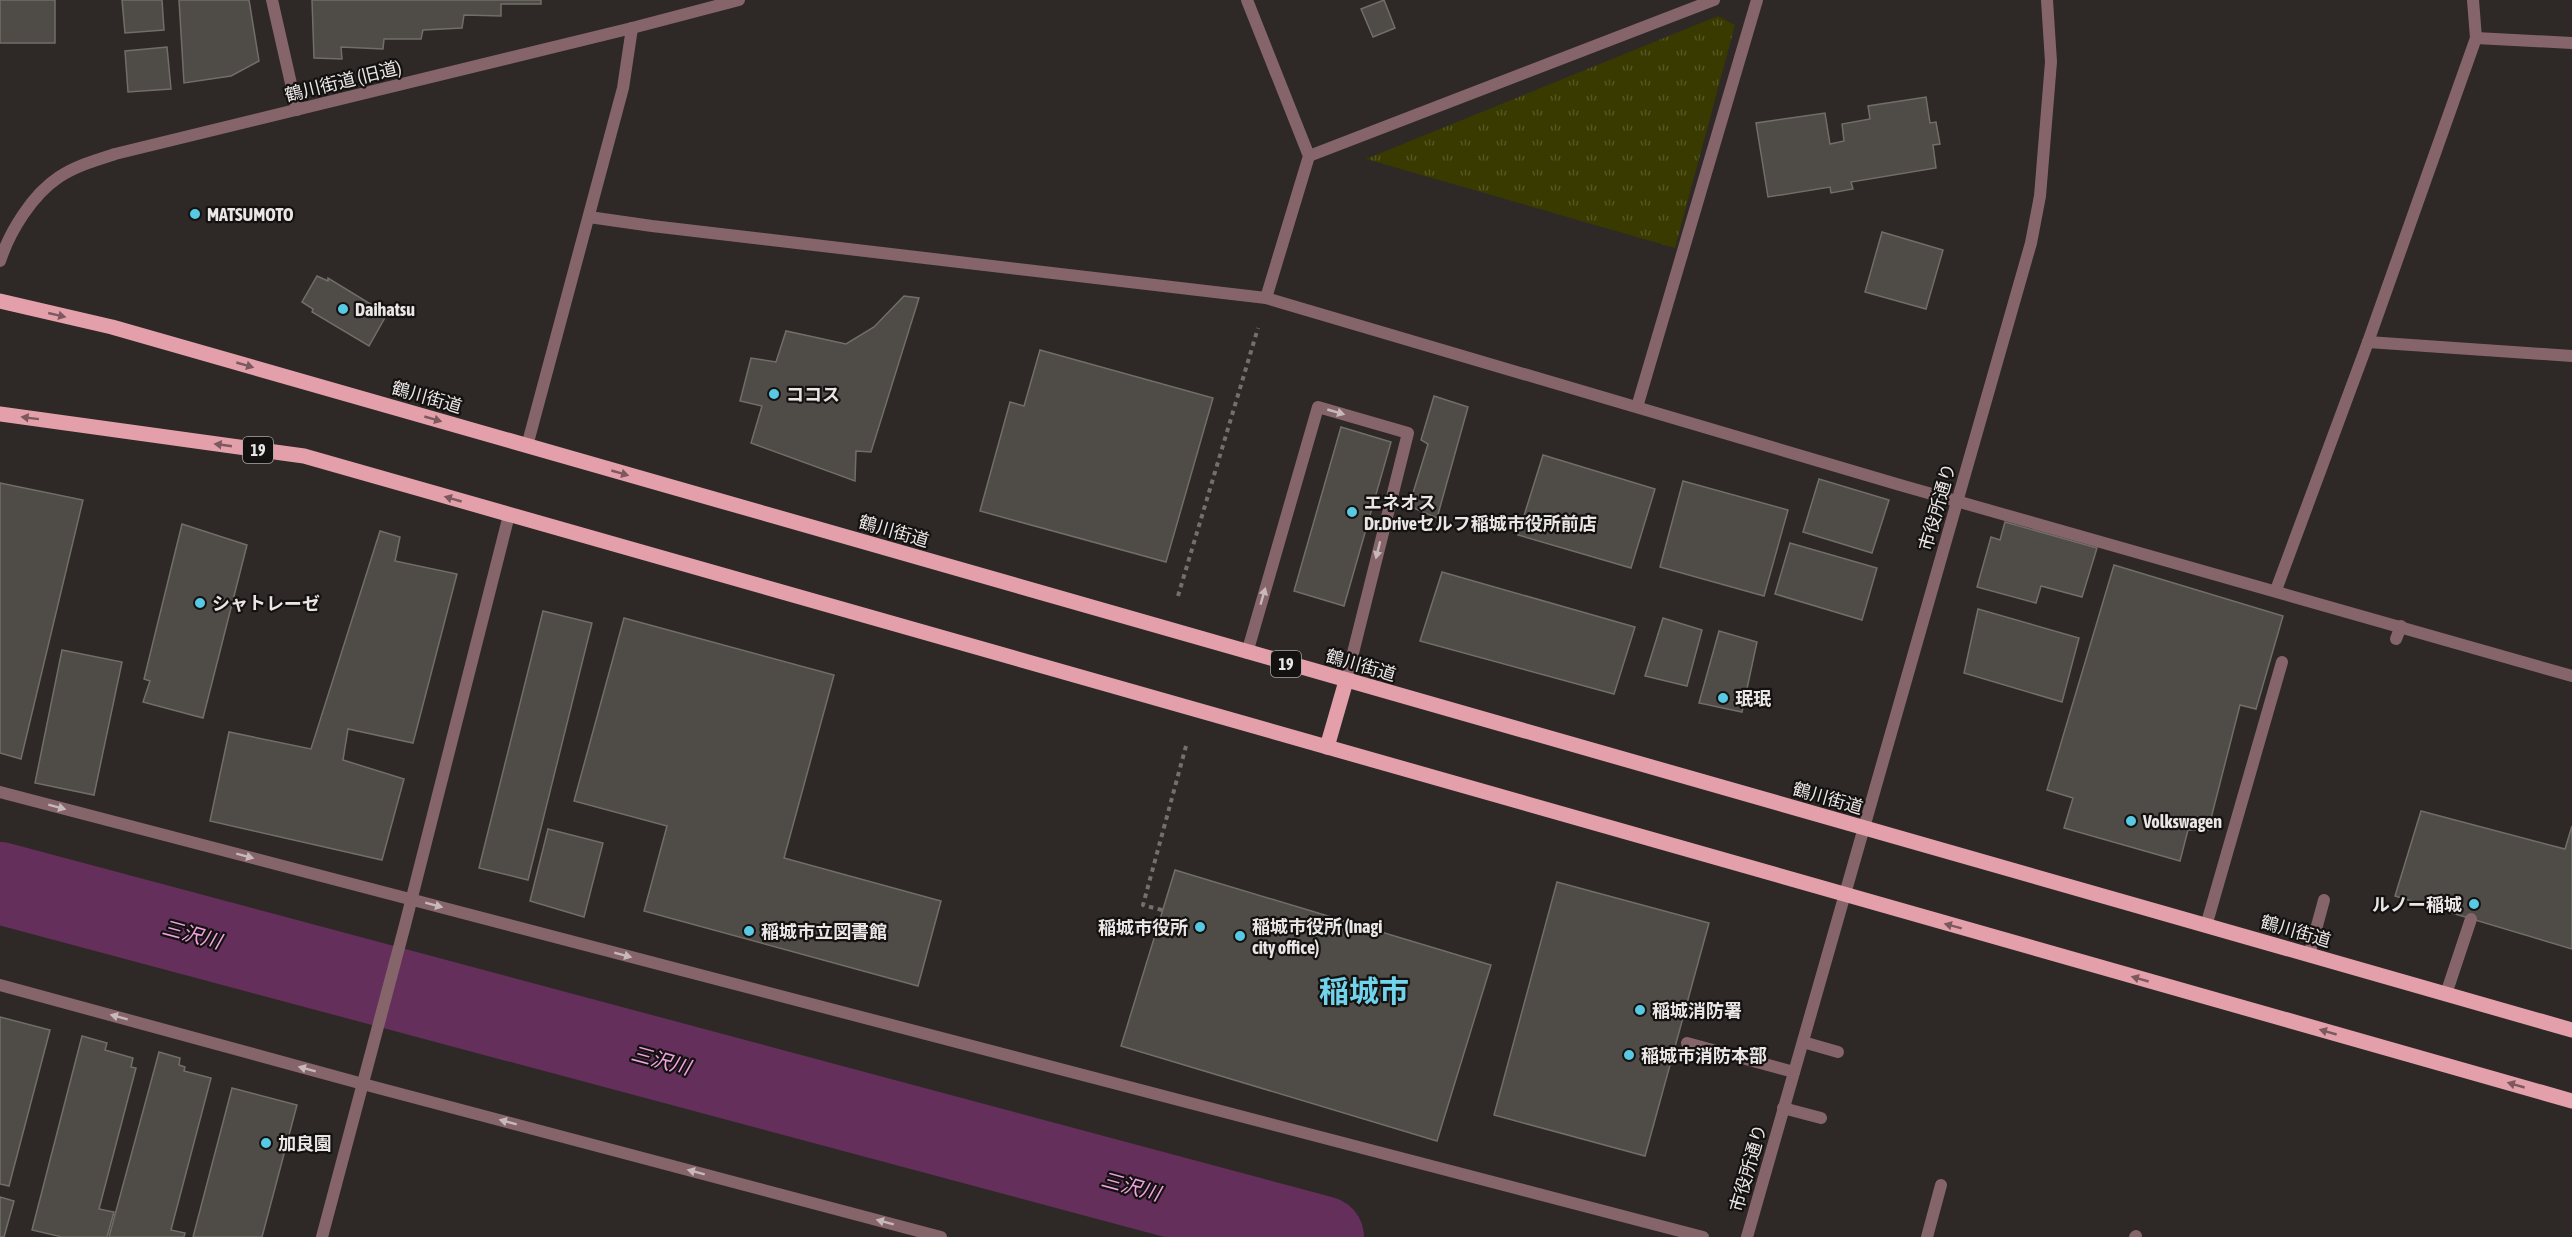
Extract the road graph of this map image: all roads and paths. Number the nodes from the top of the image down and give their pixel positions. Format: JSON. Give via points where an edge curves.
{"nodes":[{"id":1,"x":272,"y":0,"type":"edge"},
{"id":2,"x":739,"y":0,"type":"edge"},
{"id":3,"x":1247,"y":0,"type":"edge"},
{"id":4,"x":1714,"y":0,"type":"edge"},
{"id":5,"x":1757,"y":0,"type":"edge"},
{"id":6,"x":2047,"y":0,"type":"edge"},
{"id":7,"x":2473,"y":0,"type":"edge"},
{"id":8,"x":632,"y":28,"type":"junction"},
{"id":9,"x":2476,"y":38,"type":"junction"},
{"id":10,"x":2572,"y":43,"type":"edge"},
{"id":11,"x":297,"y":110,"type":"junction"},
{"id":12,"x":1309,"y":156,"type":"junction"},
{"id":13,"x":589,"y":217,"type":"junction"},
{"id":14,"x":0,"y":261,"type":"edge"},
{"id":15,"x":1266,"y":298,"type":"junction"},
{"id":16,"x":0,"y":301,"type":"edge"},
{"id":17,"x":2368,"y":342,"type":"junction"},
{"id":18,"x":2572,"y":356,"type":"edge"},
{"id":19,"x":1637,"y":407,"type":"junction"},
{"id":20,"x":0,"y":414,"type":"edge"},
{"id":21,"x":527,"y":446,"type":"junction"},
{"id":22,"x":1957,"y":500,"type":"junction"},
{"id":23,"x":509,"y":515,"type":"junction"},
{"id":24,"x":2276,"y":591,"type":"junction"},
{"id":25,"x":1178,"y":596,"type":"dead end"},
{"id":26,"x":2401,"y":626,"type":"junction"},
{"id":27,"x":2396,"y":639,"type":"dead end"},
{"id":28,"x":1247,"y":653,"type":"junction"},
{"id":29,"x":2282,"y":662,"type":"dead end"},
{"id":30,"x":2572,"y":676,"type":"edge"},
{"id":31,"x":1346,"y":681,"type":"junction"},
{"id":32,"x":1186,"y":746,"type":"dead end"},
{"id":33,"x":1327,"y":747,"type":"junction"},
{"id":34,"x":0,"y":792,"type":"edge"},
{"id":35,"x":1864,"y":829,"type":"junction"},
{"id":36,"x":1845,"y":895,"type":"junction"},
{"id":37,"x":411,"y":899,"type":"junction"},
{"id":38,"x":2324,"y":900,"type":"dead end"},
{"id":39,"x":1162,"y":910,"type":"dead end"},
{"id":40,"x":2471,"y":919,"type":"dead end"},
{"id":41,"x":2206,"y":926,"type":"junction"},
{"id":42,"x":2309,"y":955,"type":"junction"},
{"id":43,"x":0,"y":985,"type":"edge"},
{"id":44,"x":2446,"y":994,"type":"junction"},
{"id":45,"x":2572,"y":1030,"type":"edge"},
{"id":46,"x":1803,"y":1042,"type":"junction"},
{"id":47,"x":1687,"y":1043,"type":"dead end"},
{"id":48,"x":1839,"y":1052,"type":"dead end"},
{"id":49,"x":1794,"y":1072,"type":"junction"},
{"id":50,"x":363,"y":1084,"type":"junction"},
{"id":51,"x":2572,"y":1101,"type":"edge"},
{"id":52,"x":1783,"y":1108,"type":"junction"},
{"id":53,"x":1821,"y":1118,"type":"dead end"},
{"id":54,"x":1941,"y":1185,"type":"dead end"},
{"id":55,"x":322,"y":1237,"type":"edge"},
{"id":56,"x":941,"y":1237,"type":"edge"},
{"id":57,"x":1703,"y":1237,"type":"edge"},
{"id":58,"x":1747,"y":1237,"type":"edge"},
{"id":59,"x":1926,"y":1237,"type":"edge"}],
"edges":[{"from":1,"to":11,"type":"street"},
{"from":2,"to":8,"type":"street","name":"鶴川街道 (旧道)"},
{"from":3,"to":12,"type":"street"},
{"from":4,"to":12,"type":"street"},
{"from":5,"to":19,"type":"street"},
{"from":6,"to":22,"type":"street","name":"市役所通り","via":[[2051,62],[2040,196],[2031,243]]},
{"from":7,"to":9,"type":"street"},
{"from":8,"to":11,"type":"street","name":"鶴川街道 (旧道)"},
{"from":8,"to":13,"type":"street","via":[[622,88]]},
{"from":9,"to":10,"type":"street"},
{"from":9,"to":17,"type":"street"},
{"from":11,"to":14,"type":"street","name":"鶴川街道 (旧道)","via":[[83,164],[57,178],[33,201],[5,245]]},
{"from":12,"to":15,"type":"street"},
{"from":13,"to":15,"type":"street"},
{"from":13,"to":21,"type":"street"},
{"from":15,"to":19,"type":"street"},
{"from":15,"to":25,"type":"path"},
{"from":16,"to":21,"type":"main road","name":"鶴川街道","number":"19","one_way":true,"via":[[112,327]]},
{"from":17,"to":18,"type":"street"},
{"from":17,"to":24,"type":"street"},
{"from":19,"to":22,"type":"street"},
{"from":23,"to":20,"type":"main road","number":"19","one_way":true,"via":[[304,456]]},
{"from":21,"to":28,"type":"main road","name":"鶴川街道","number":"19","one_way":true},
{"from":22,"to":24,"type":"street"},
{"from":22,"to":35,"type":"street","name":"市役所通り"},
{"from":23,"to":33,"type":"main road","number":"19"},
{"from":23,"to":37,"type":"street"},
{"from":24,"to":26,"type":"street"},
{"from":26,"to":27,"type":"street"},
{"from":26,"to":30,"type":"street"},
{"from":28,"to":31,"type":"main road","name":"鶴川街道","number":"19"},
{"from":28,"to":31,"type":"street","one_way":true,"via":[[1318,407],[1408,434]]},
{"from":29,"to":41,"type":"street"},
{"from":31,"to":33,"type":"main road"},
{"from":31,"to":35,"type":"main road","name":"鶴川街道","number":"19"},
{"from":32,"to":39,"type":"path","via":[[1143,905]]},
{"from":33,"to":36,"type":"main road","number":"19"},
{"from":34,"to":37,"type":"street","one_way":true},
{"from":35,"to":36,"type":"street","name":"市役所通り"},
{"from":35,"to":41,"type":"main road","name":"鶴川街道","number":"19"},
{"from":36,"to":46,"type":"street","name":"市役所通り"},
{"from":51,"to":36,"type":"main road","number":"19","one_way":true},
{"from":37,"to":50,"type":"street"},
{"from":37,"to":57,"type":"street","one_way":true},
{"from":38,"to":42,"type":"street"},
{"from":40,"to":44,"type":"street"},
{"from":41,"to":42,"type":"main road","name":"鶴川街道","number":"19"},
{"from":42,"to":44,"type":"main road","name":"鶴川街道","number":"19"},
{"from":50,"to":43,"type":"street","one_way":true},
{"from":44,"to":45,"type":"main road","name":"鶴川街道","number":"19"},
{"from":46,"to":48,"type":"street"},
{"from":46,"to":49,"type":"street","name":"市役所通り"},
{"from":47,"to":49,"type":"street"},
{"from":49,"to":52,"type":"street","name":"市役所通り"},
{"from":50,"to":55,"type":"street"},
{"from":56,"to":50,"type":"street","one_way":true},
{"from":52,"to":53,"type":"street"},
{"from":52,"to":58,"type":"street","name":"市役所通り"},
{"from":54,"to":59,"type":"street"}]}
